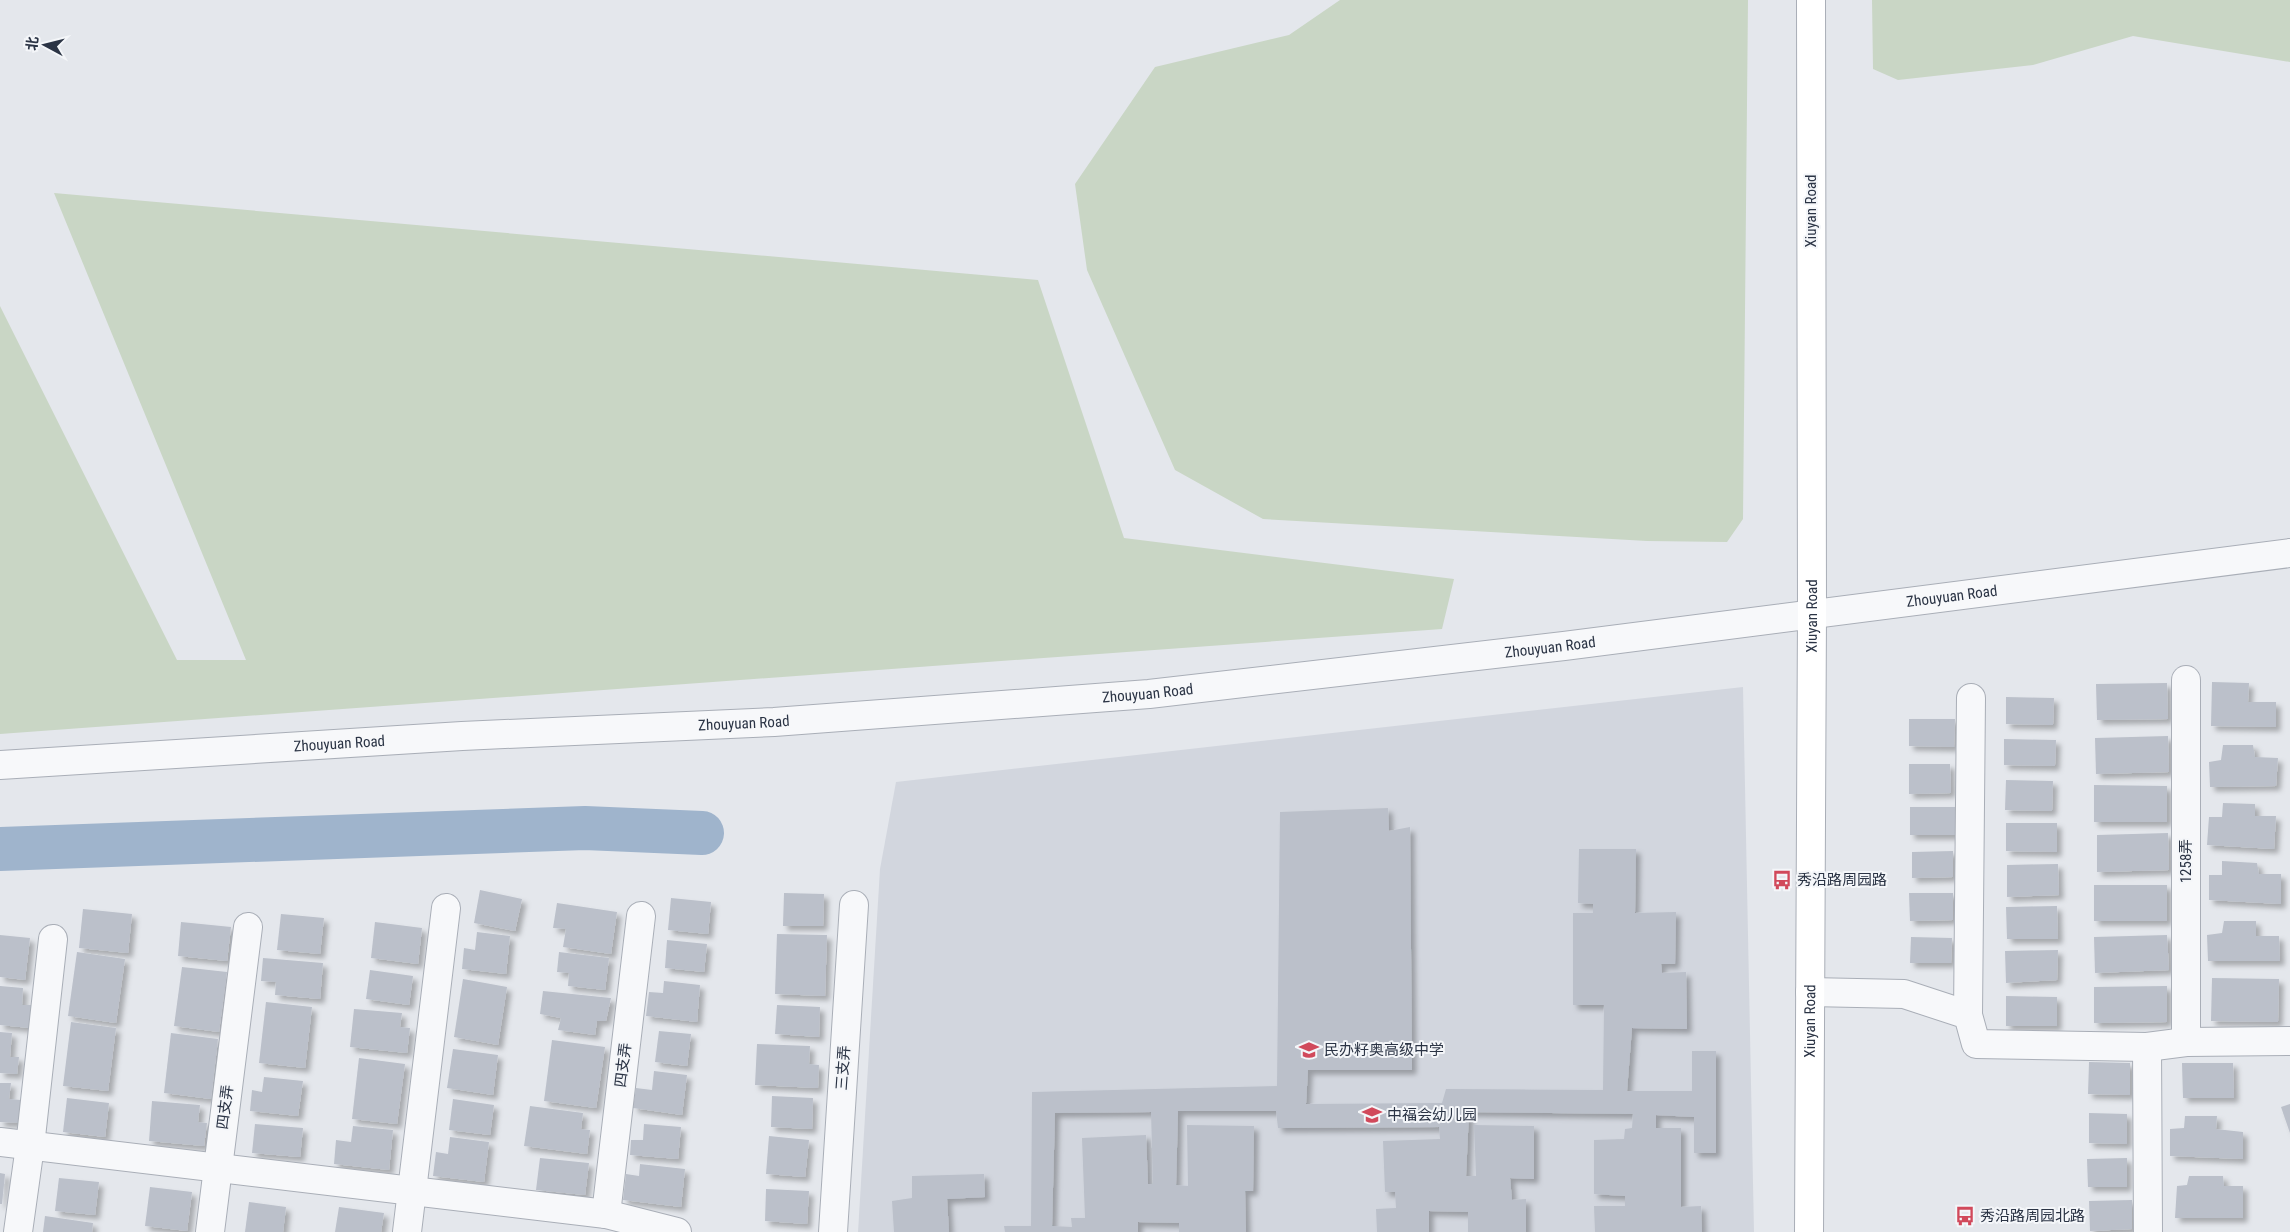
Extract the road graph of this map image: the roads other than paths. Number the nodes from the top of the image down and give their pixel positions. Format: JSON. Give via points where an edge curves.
{"nodes":[{"id":1,"x":1811,"y":0,"type":"edge"},
{"id":2,"x":2290,"y":553,"type":"edge"},
{"id":3,"x":1812,"y":614,"type":"junction"},
{"id":4,"x":2186,"y":680,"type":"dead end"},
{"id":5,"x":1971,"y":698,"type":"dead end"},
{"id":6,"x":0,"y":765,"type":"edge"},
{"id":7,"x":854,"y":905,"type":"dead end"},
{"id":8,"x":446,"y":908,"type":"dead end"},
{"id":9,"x":640,"y":916,"type":"dead end"},
{"id":10,"x":248,"y":928,"type":"dead end"},
{"id":11,"x":53,"y":939,"type":"dead end"},
{"id":12,"x":1810,"y":992,"type":"junction"},
{"id":13,"x":1968,"y":1015,"type":"junction"},
{"id":14,"x":2290,"y":1041,"type":"edge"},
{"id":15,"x":2186,"y":1042,"type":"junction"},
{"id":16,"x":2147,"y":1047,"type":"junction"},
{"id":17,"x":0,"y":1142,"type":"edge"},
{"id":18,"x":30,"y":1146,"type":"junction"},
{"id":19,"x":217,"y":1167,"type":"junction"},
{"id":20,"x":412,"y":1190,"type":"junction"},
{"id":21,"x":606,"y":1214,"type":"junction"},
{"id":22,"x":18,"y":1232,"type":"edge"},
{"id":23,"x":210,"y":1232,"type":"edge"},
{"id":24,"x":406,"y":1232,"type":"edge"},
{"id":25,"x":677,"y":1232,"type":"edge"},
{"id":26,"x":833,"y":1232,"type":"edge"},
{"id":27,"x":1809,"y":1232,"type":"edge"},
{"id":28,"x":2148,"y":1232,"type":"edge"}],
"edges":[{"from":1,"to":3,"type":"main road","name":"Xiuyan Road"},
{"from":2,"to":3,"type":"street","name":"Zhouyuan Road"},
{"from":3,"to":6,"type":"street","name":"Zhouyuan Road","via":[[1149,694],[774,722],[462,736]]},
{"from":3,"to":12,"type":"main road","name":"Xiuyan Road"},
{"from":4,"to":15,"type":"street","name":"1258弄"},
{"from":5,"to":13,"type":"street"},
{"from":7,"to":26,"type":"street","name":"三支弄"},
{"from":8,"to":20,"type":"street"},
{"from":9,"to":21,"type":"street","name":"四支弄"},
{"from":10,"to":19,"type":"street","name":"四支弄"},
{"from":11,"to":18,"type":"street"},
{"from":12,"to":13,"type":"street","via":[[1904,994]]},
{"from":12,"to":27,"type":"main road","name":"Xiuyan Road"},
{"from":13,"to":16,"type":"street","via":[[1976,1044]]},
{"from":14,"to":15,"type":"street"},
{"from":15,"to":16,"type":"street"},
{"from":16,"to":28,"type":"street"},
{"from":17,"to":18,"type":"street"},
{"from":18,"to":19,"type":"street"},
{"from":18,"to":22,"type":"street"},
{"from":19,"to":20,"type":"street"},
{"from":19,"to":23,"type":"street","name":"四支弄"},
{"from":20,"to":21,"type":"street"},
{"from":20,"to":24,"type":"street"},
{"from":21,"to":25,"type":"street"}]}
